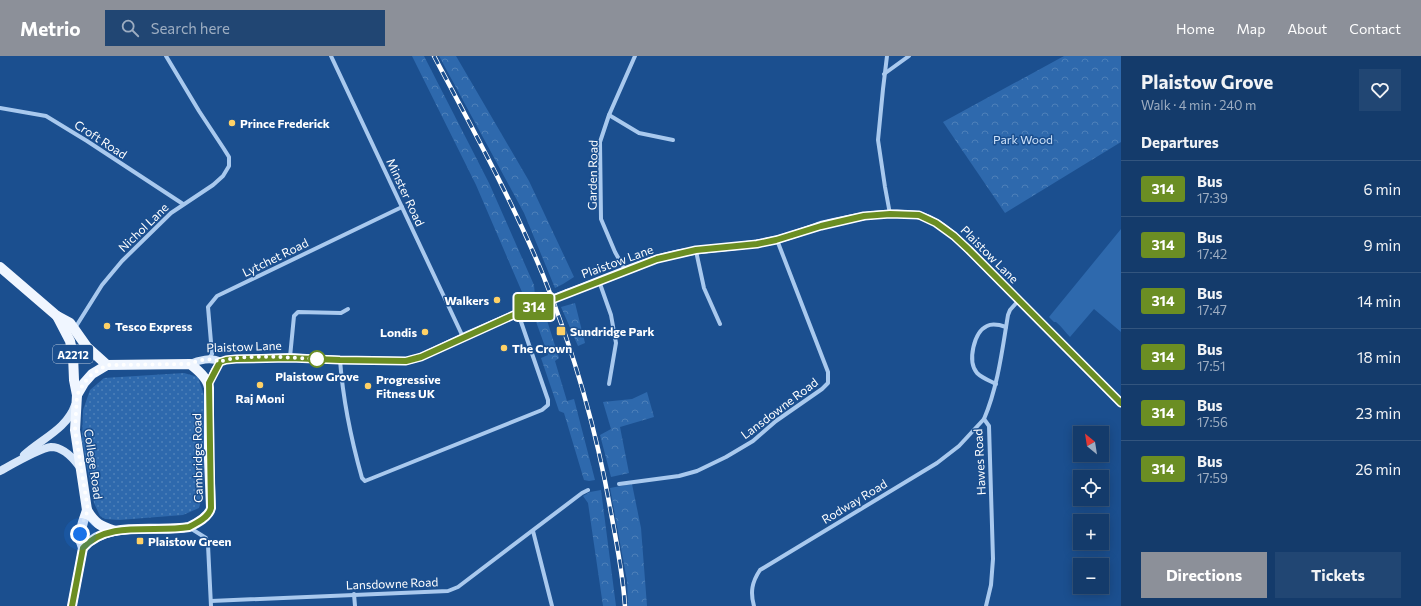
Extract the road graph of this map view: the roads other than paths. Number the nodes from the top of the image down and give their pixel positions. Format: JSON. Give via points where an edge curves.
{"nodes":[{"id":1,"x":166,"y":56,"type":"edge"},
{"id":2,"x":331,"y":56,"type":"edge"},
{"id":3,"x":635,"y":56,"type":"edge"},
{"id":4,"x":887,"y":56,"type":"edge"},
{"id":5,"x":909,"y":56,"type":"edge"},
{"id":6,"x":884,"y":74,"type":"junction"},
{"id":7,"x":0,"y":108,"type":"edge"},
{"id":8,"x":609,"y":115,"type":"junction"},
{"id":9,"x":673,"y":140,"type":"dead end"},
{"id":10,"x":183,"y":204,"type":"junction"},
{"id":11,"x":402,"y":206,"type":"junction"},
{"id":12,"x":890,"y":214,"type":"junction"},
{"id":13,"x":776,"y":240,"type":"junction"},
{"id":14,"x":696,"y":250,"type":"junction"},
{"id":15,"x":0,"y":267,"type":"edge"},
{"id":16,"x":625,"y":271,"type":"junction"},
{"id":17,"x":599,"y":281,"type":"junction"},
{"id":18,"x":1018,"y":301,"type":"junction"},
{"id":19,"x":348,"y":309,"type":"dead end"},
{"id":20,"x":518,"y":313,"type":"junction"},
{"id":21,"x":58,"y":316,"type":"junction"},
{"id":22,"x":720,"y":324,"type":"dead end"},
{"id":23,"x":1006,"y":327,"type":"junction"},
{"id":24,"x":75,"y":328,"type":"junction"},
{"id":25,"x":463,"y":337,"type":"junction"},
{"id":26,"x":290,"y":358,"type":"junction"},
{"id":27,"x":208,"y":360,"type":"junction"},
{"id":28,"x":340,"y":360,"type":"junction"},
{"id":29,"x":220,"y":362,"type":"junction"},
{"id":30,"x":190,"y":364,"type":"junction"},
{"id":31,"x":107,"y":365,"type":"junction"},
{"id":32,"x":209,"y":383,"type":"junction"},
{"id":33,"x":610,"y":384,"type":"dead end"},
{"id":34,"x":996,"y":384,"type":"junction"},
{"id":35,"x":76,"y":399,"type":"junction"},
{"id":36,"x":1121,"y":403,"type":"edge"},
{"id":37,"x":984,"y":419,"type":"junction"},
{"id":38,"x":20,"y":460,"type":"junction"},
{"id":39,"x":80,"y":466,"type":"junction"},
{"id":40,"x":0,"y":471,"type":"edge"},
{"id":41,"x":619,"y":484,"type":"dead end"},
{"id":42,"x":588,"y":490,"type":"dead end"},
{"id":43,"x":88,"y":510,"type":"junction"},
{"id":44,"x":189,"y":527,"type":"junction"},
{"id":45,"x":115,"y":531,"type":"junction"},
{"id":46,"x":533,"y":531,"type":"junction"},
{"id":47,"x":83,"y":548,"type":"junction"},
{"id":48,"x":354,"y":594,"type":"junction"},
{"id":49,"x":212,"y":601,"type":"junction"},
{"id":50,"x":72,"y":606,"type":"edge"},
{"id":51,"x":211,"y":606,"type":"edge"},
{"id":52,"x":356,"y":606,"type":"edge"},
{"id":53,"x":552,"y":606,"type":"edge"},
{"id":54,"x":754,"y":606,"type":"edge"},
{"id":55,"x":986,"y":606,"type":"edge"}],
"edges":[{"from":1,"to":10,"type":"street","name":"Nichol Lane","via":[[229,157],[229,166],[223,176]]},
{"from":2,"to":11,"type":"street","name":"Minster Road"},
{"from":3,"to":8,"type":"street","name":"Garden Road"},
{"from":4,"to":6,"type":"street"},
{"from":5,"to":6,"type":"street"},
{"from":6,"to":12,"type":"street","via":[[878,140]]},
{"from":7,"to":10,"type":"street","name":"Croft Road","via":[[46,116]]},
{"from":8,"to":9,"type":"street","via":[[639,133]]},
{"from":8,"to":16,"type":"street","name":"Garden Road","via":[[600,142],[600,219]]},
{"from":10,"to":24,"type":"street","name":"Nichol Lane","via":[[122,262],[102,285]]},
{"from":11,"to":25,"type":"street","name":"Minster Road"},
{"from":11,"to":27,"type":"street","name":"Lytchet Road","via":[[217,296],[208,307],[212,354]]},
{"from":12,"to":13,"type":"street","name":"Plaistow Lane","via":[[843,220]]},
{"from":12,"to":18,"type":"street","name":"Plaistow Lane","via":[[919,215],[936,223],[969,250]]},
{"from":13,"to":14,"type":"street","name":"Plaistow Lane"},
{"from":13,"to":41,"type":"street","name":"Lansdowne Road","via":[[828,372],[828,383],[753,441],[726,457],[697,471],[679,476]]},
{"from":14,"to":16,"type":"street","name":"Plaistow Lane","via":[[657,259]]},
{"from":14,"to":22,"type":"street","via":[[704,288]]},
{"from":15,"to":21,"type":"main road","number":"A2212"},
{"from":16,"to":17,"type":"street","name":"Plaistow Lane"},
{"from":17,"to":20,"type":"street","name":"Plaistow Lane","bridge":true},
{"from":17,"to":33,"type":"street","via":[[611,315],[616,343]]},
{"from":18,"to":23,"type":"street","name":"Hawes Road","via":[[1010,310]]},
{"from":18,"to":36,"type":"street","name":"Plaistow Lane"},
{"from":19,"to":26,"type":"street","via":[[341,313],[298,312],[294,316]]},
{"from":20,"to":25,"type":"street","name":"Plaistow Lane"},
{"from":20,"to":28,"type":"street","via":[[548,405],[542,410],[365,482],[354,449]]},
{"from":21,"to":24,"type":"main road"},
{"from":21,"to":35,"type":"main road","number":"A2212","via":[[73,354]]},
{"from":23,"to":34,"type":"street","name":"Hawes Road"},
{"from":23,"to":34,"type":"street","via":[[994,324],[981,330],[972,354],[977,372]]},
{"from":24,"to":31,"type":"main road","via":[[87,346]]},
{"from":25,"to":28,"type":"street","name":"Plaistow Lane","via":[[421,357],[406,361]]},
{"from":26,"to":28,"type":"street","name":"Plaistow Lane"},
{"from":26,"to":29,"type":"street","name":"Plaistow Lane","via":[[236,359]]},
{"from":27,"to":29,"type":"street","name":"Plaistow Lane"},
{"from":27,"to":30,"type":"street","name":"Plaistow Lane"},
{"from":29,"to":32,"type":"street","name":"Cambridge Road"},
{"from":30,"to":31,"type":"main road","name":"Plaistow Lane"},
{"from":30,"to":32,"type":"main road"},
{"from":31,"to":35,"type":"main road","via":[[92,374]]},
{"from":32,"to":44,"type":"main road","name":"Cambridge Road","via":[[211,508],[210,512]]},
{"from":34,"to":37,"type":"street","name":"Hawes Road"},
{"from":35,"to":38,"type":"street","via":[[72,412],[62,426]]},
{"from":35,"to":39,"type":"main road","name":"College Road","number":"A2212","via":[[75,430]]},
{"from":37,"to":54,"type":"street","name":"Rodway Road","via":[[959,446],[936,463],[760,570],[754,578],[752,588]]},
{"from":37,"to":55,"type":"street","name":"Hawes Road","via":[[989,426],[993,559]]},
{"from":38,"to":39,"type":"street","via":[[51,447],[64,451]]},
{"from":38,"to":40,"type":"street"},
{"from":39,"to":43,"type":"main road","name":"College Road","number":"A2212"},
{"from":42,"to":46,"type":"street","name":"Lansdowne Road"},
{"from":43,"to":45,"type":"main road","via":[[94,522]]},
{"from":43,"to":47,"type":"main road","name":"College Road","number":"A2212","via":[[80,534]]},
{"from":44,"to":45,"type":"main road"},
{"from":44,"to":49,"type":"street","via":[[206,538]]},
{"from":45,"to":47,"type":"main road","via":[[97,537]]},
{"from":46,"to":48,"type":"street","name":"Lansdowne Road","via":[[458,587],[448,591]]},
{"from":46,"to":53,"type":"street"},
{"from":47,"to":50,"type":"main road","name":"College Road","number":"A2212"},
{"from":48,"to":49,"type":"street","name":"Lansdowne Road"},
{"from":48,"to":52,"type":"street"},
{"from":49,"to":51,"type":"street"}]}
